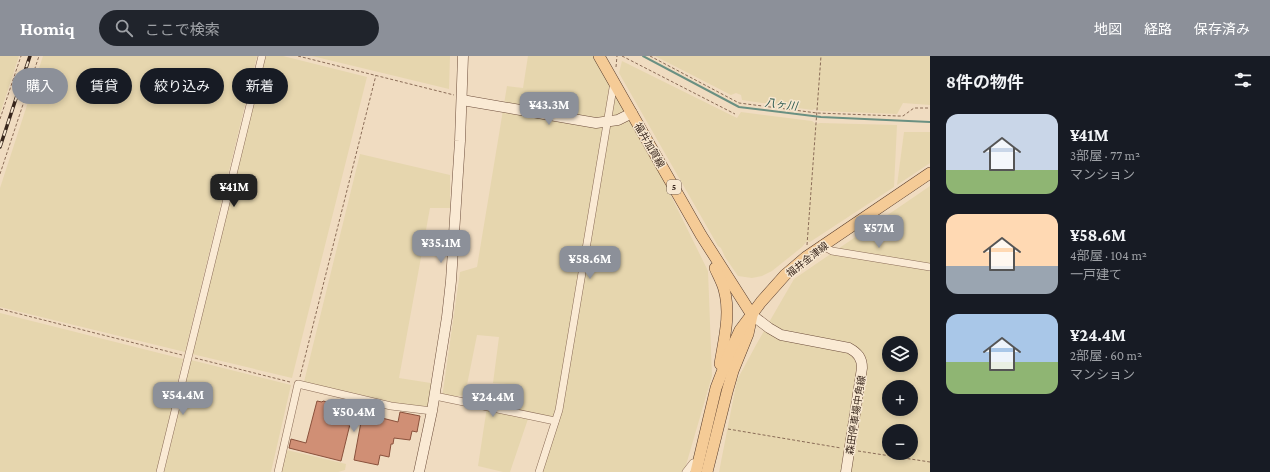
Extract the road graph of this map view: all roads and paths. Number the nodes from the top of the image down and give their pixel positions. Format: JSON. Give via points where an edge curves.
{"nodes":[{"id":1,"x":21,"y":56,"type":"edge"},
{"id":2,"x":39,"y":56,"type":"edge"},
{"id":3,"x":262,"y":56,"type":"edge"},
{"id":4,"x":298,"y":56,"type":"edge"},
{"id":5,"x":463,"y":56,"type":"edge"},
{"id":6,"x":600,"y":56,"type":"edge"},
{"id":7,"x":622,"y":56,"type":"edge"},
{"id":8,"x":650,"y":56,"type":"edge"},
{"id":9,"x":821,"y":56,"type":"edge"},
{"id":10,"x":376,"y":75,"type":"junction"},
{"id":11,"x":614,"y":82,"type":"junction"},
{"id":12,"x":462,"y":99,"type":"junction"},
{"id":13,"x":930,"y":108,"type":"edge"},
{"id":14,"x":632,"y":113,"type":"junction"},
{"id":15,"x":816,"y":113,"type":"junction"},
{"id":16,"x":735,"y":114,"type":"dead end"},
{"id":17,"x":0,"y":119,"type":"edge"},
{"id":18,"x":607,"y":122,"type":"junction"},
{"id":19,"x":930,"y":173,"type":"edge"},
{"id":20,"x":0,"y":174,"type":"edge"},
{"id":21,"x":701,"y":235,"type":"junction"},
{"id":22,"x":823,"y":246,"type":"junction"},
{"id":23,"x":806,"y":257,"type":"junction"},
{"id":24,"x":930,"y":266,"type":"edge"},
{"id":25,"x":0,"y":309,"type":"edge"},
{"id":26,"x":752,"y":315,"type":"junction"},
{"id":27,"x":189,"y":356,"type":"junction"},
{"id":28,"x":298,"y":384,"type":"junction"},
{"id":29,"x":716,"y":388,"type":"junction"},
{"id":30,"x":435,"y":396,"type":"junction"},
{"id":31,"x":432,"y":411,"type":"junction"},
{"id":32,"x":555,"y":421,"type":"junction"},
{"id":33,"x":718,"y":427,"type":"junction"},
{"id":34,"x":714,"y":445,"type":"junction"},
{"id":35,"x":850,"y":449,"type":"junction"},
{"id":36,"x":930,"y":462,"type":"edge"},
{"id":37,"x":691,"y":470,"type":"edge"},
{"id":38,"x":160,"y":472,"type":"edge"},
{"id":39,"x":278,"y":472,"type":"edge"},
{"id":40,"x":419,"y":472,"type":"edge"},
{"id":41,"x":539,"y":472,"type":"edge"},
{"id":42,"x":707,"y":472,"type":"edge"},
{"id":43,"x":713,"y":472,"type":"edge"},
{"id":44,"x":846,"y":472,"type":"edge"}],
"edges":[{"from":1,"to":17,"type":"path"},
{"from":2,"to":20,"type":"path"},
{"from":3,"to":27,"type":"street"},
{"from":4,"to":10,"type":"path"},
{"from":5,"to":12,"type":"street"},
{"from":6,"to":11,"type":"main road","name":"福井加賀線","number":"5"},
{"from":7,"to":16,"type":"path"},
{"from":8,"to":15,"type":"path","via":[[739,103]]},
{"from":9,"to":15,"type":"path"},
{"from":10,"to":12,"type":"path"},
{"from":10,"to":28,"type":"path"},
{"from":11,"to":14,"type":"main road","name":"福井加賀線","number":"5"},
{"from":11,"to":18,"type":"street"},
{"from":12,"to":18,"type":"street","via":[[596,123]]},
{"from":12,"to":30,"type":"street","via":[[451,274]]},
{"from":13,"to":15,"type":"path","via":[[914,108],[903,116]]},
{"from":14,"to":18,"type":"street"},
{"from":14,"to":21,"type":"main road","name":"福井加賀線","number":"5"},
{"from":15,"to":23,"type":"path"},
{"from":18,"to":32,"type":"street","via":[[559,410]]},
{"from":19,"to":22,"type":"main road","name":"福井金津線"},
{"from":21,"to":26,"type":"main road","name":"福井加賀線","number":"5"},
{"from":21,"to":29,"type":"main road","via":[[724,287],[728,303],[728,320]]},
{"from":22,"to":23,"type":"main road","name":"福井金津線"},
{"from":22,"to":24,"type":"street","via":[[832,251]]},
{"from":23,"to":26,"type":"main road","name":"福井金津線","via":[[785,275]]},
{"from":25,"to":27,"type":"path"},
{"from":26,"to":29,"type":"main road","via":[[740,330]]},
{"from":26,"to":33,"type":"main road"},
{"from":26,"to":35,"type":"street","name":"森田停車場中角線","via":[[781,335],[849,348],[860,357],[862,368]]},
{"from":27,"to":28,"type":"path"},
{"from":27,"to":38,"type":"street"},
{"from":28,"to":31,"type":"street","via":[[391,406]]},
{"from":28,"to":39,"type":"street"},
{"from":29,"to":37,"type":"main road","via":[[702,447]]},
{"from":30,"to":31,"type":"street"},
{"from":30,"to":32,"type":"street"},
{"from":31,"to":40,"type":"street"},
{"from":32,"to":41,"type":"street"},
{"from":33,"to":34,"type":"main road"},
{"from":33,"to":35,"type":"path"},
{"from":34,"to":42,"type":"main road"},
{"from":34,"to":43,"type":"main road"},
{"from":35,"to":36,"type":"path"},
{"from":35,"to":44,"type":"street","name":"森田停車場中角線"}]}
